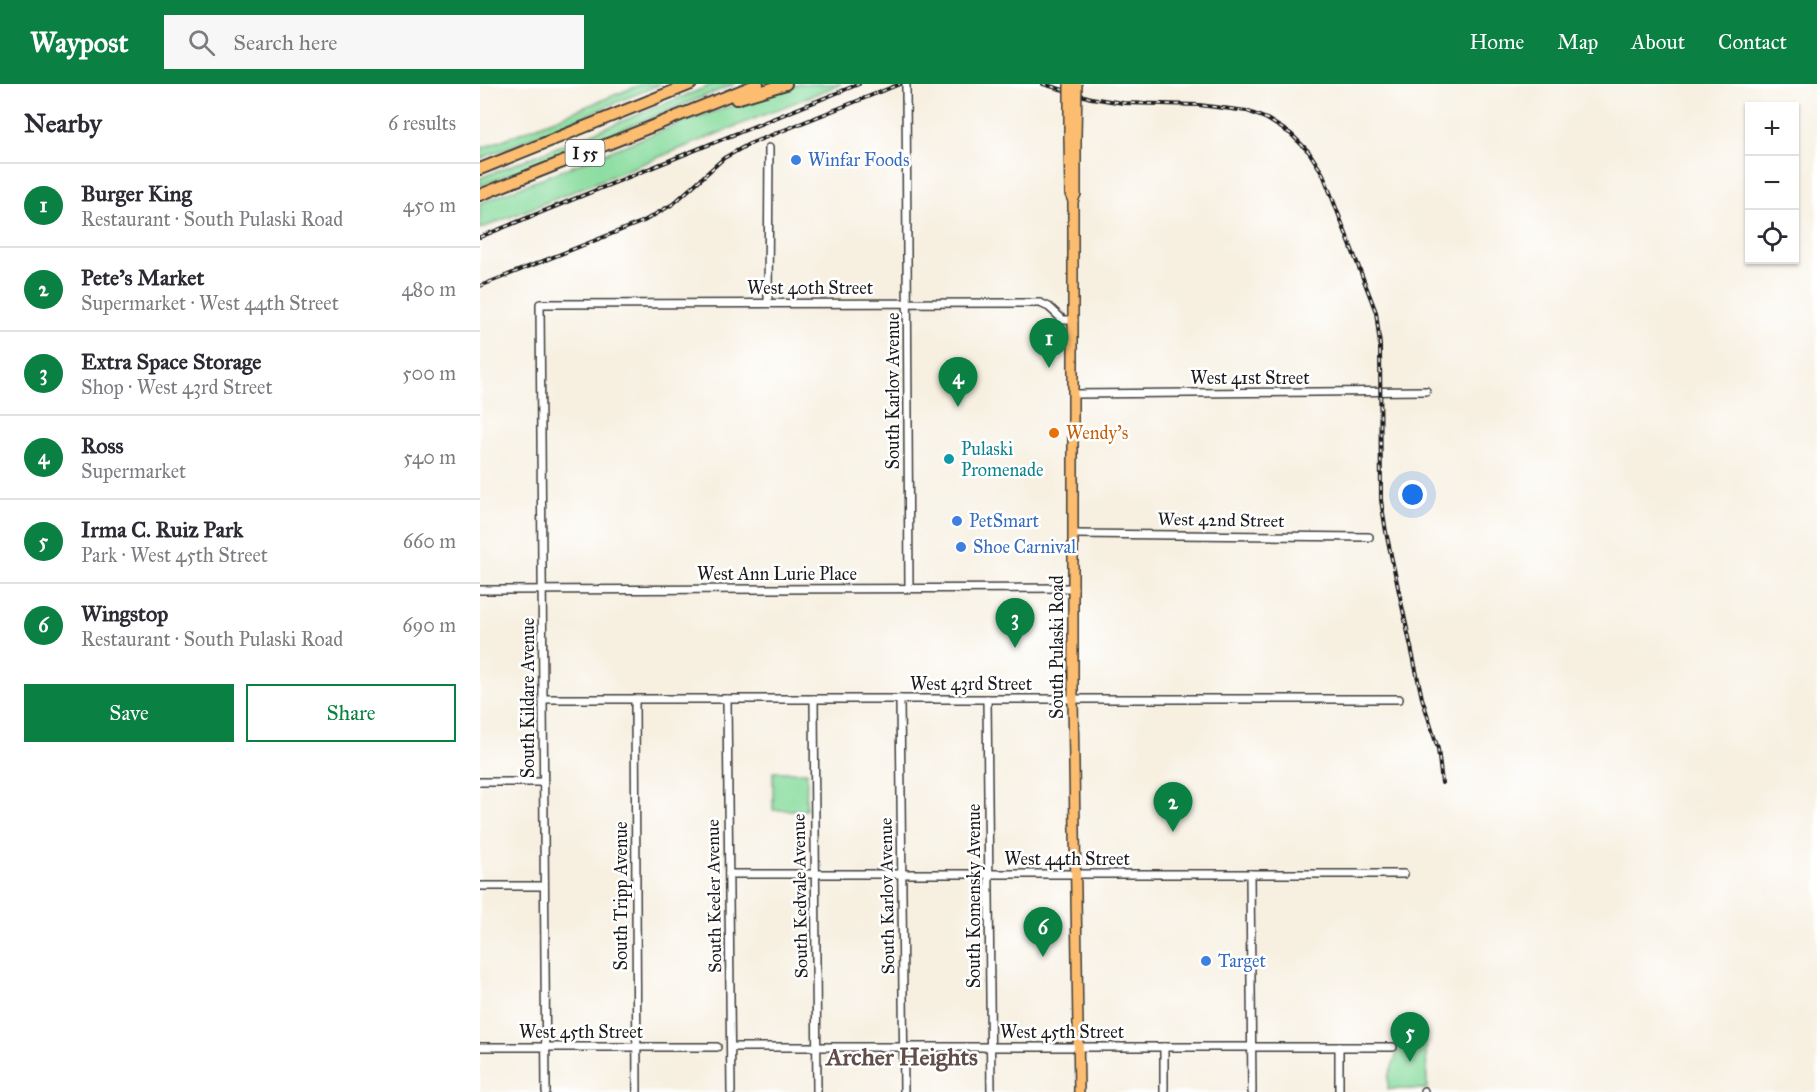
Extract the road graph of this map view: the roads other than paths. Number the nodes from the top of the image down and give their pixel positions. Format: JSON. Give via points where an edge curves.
{"nodes":[{"id":1,"x":683,"y":84,"type":"edge"},
{"id":2,"x":691,"y":84,"type":"edge"},
{"id":3,"x":758,"y":84,"type":"edge"},
{"id":4,"x":786,"y":84,"type":"edge"},
{"id":5,"x":1069,"y":84,"type":"edge"},
{"id":6,"x":1077,"y":84,"type":"edge"},
{"id":7,"x":906,"y":85,"type":"edge"},
{"id":8,"x":664,"y":95,"type":"junction"},
{"id":9,"x":689,"y":111,"type":"junction"},
{"id":10,"x":769,"y":148,"type":"dead end"},
{"id":11,"x":480,"y":169,"type":"edge"},
{"id":12,"x":480,"y":195,"type":"edge"},
{"id":13,"x":1073,"y":201,"type":"junction"},
{"id":14,"x":768,"y":303,"type":"junction"},
{"id":15,"x":908,"y":303,"type":"junction"},
{"id":16,"x":540,"y":304,"type":"joint"},
{"id":17,"x":1074,"y":320,"type":"junction"},
{"id":18,"x":1426,"y":391,"type":"dead end"},
{"id":19,"x":1074,"y":394,"type":"junction"},
{"id":20,"x":1074,"y":534,"type":"junction"},
{"id":21,"x":1369,"y":537,"type":"dead end"},
{"id":22,"x":1074,"y":588,"type":"junction"},
{"id":23,"x":909,"y":589,"type":"junction"},
{"id":24,"x":480,"y":590,"type":"edge"},
{"id":25,"x":542,"y":590,"type":"junction"},
{"id":26,"x":543,"y":699,"type":"junction"},
{"id":27,"x":635,"y":699,"type":"junction"},
{"id":28,"x":727,"y":699,"type":"junction"},
{"id":29,"x":813,"y":699,"type":"junction"},
{"id":30,"x":900,"y":699,"type":"junction"},
{"id":31,"x":987,"y":699,"type":"junction"},
{"id":32,"x":1073,"y":699,"type":"junction"},
{"id":33,"x":1399,"y":699,"type":"dead end"},
{"id":34,"x":480,"y":782,"type":"edge"},
{"id":35,"x":543,"y":782,"type":"junction"},
{"id":36,"x":729,"y":874,"type":"junction"},
{"id":37,"x":815,"y":874,"type":"junction"},
{"id":38,"x":902,"y":874,"type":"junction"},
{"id":39,"x":989,"y":874,"type":"junction"},
{"id":40,"x":1076,"y":874,"type":"junction"},
{"id":41,"x":1250,"y":874,"type":"junction"},
{"id":42,"x":1404,"y":874,"type":"dead end"},
{"id":43,"x":480,"y":886,"type":"edge"},
{"id":44,"x":544,"y":886,"type":"junction"},
{"id":45,"x":480,"y":1047,"type":"edge"},
{"id":46,"x":545,"y":1047,"type":"junction"},
{"id":47,"x":637,"y":1047,"type":"junction"},
{"id":48,"x":717,"y":1047,"type":"dead end"},
{"id":49,"x":731,"y":1047,"type":"junction"},
{"id":50,"x":817,"y":1047,"type":"junction"},
{"id":51,"x":904,"y":1047,"type":"junction"},
{"id":52,"x":990,"y":1047,"type":"junction"},
{"id":53,"x":1078,"y":1047,"type":"junction"},
{"id":54,"x":1164,"y":1047,"type":"junction"},
{"id":55,"x":1251,"y":1047,"type":"junction"},
{"id":56,"x":1339,"y":1047,"type":"junction"},
{"id":57,"x":1393,"y":1047,"type":"dead end"},
{"id":58,"x":546,"y":1092,"type":"edge"},
{"id":59,"x":638,"y":1092,"type":"edge"},
{"id":60,"x":731,"y":1092,"type":"edge"},
{"id":61,"x":817,"y":1092,"type":"edge"},
{"id":62,"x":904,"y":1092,"type":"edge"},
{"id":63,"x":991,"y":1092,"type":"edge"},
{"id":64,"x":1078,"y":1092,"type":"edge"},
{"id":65,"x":1164,"y":1092,"type":"edge"},
{"id":66,"x":1252,"y":1092,"type":"edge"},
{"id":67,"x":1339,"y":1092,"type":"edge"}],
"edges":[{"from":1,"to":8,"type":"highway"},
{"from":2,"to":8,"type":"highway","number":"I 55"},
{"from":3,"to":9,"type":"highway","number":"I 55"},
{"from":4,"to":9,"type":"highway"},
{"from":5,"to":13,"type":"main road","name":"South Pulaski Road","bridge":true},
{"from":6,"to":13,"type":"main road","name":"South Pulaski Road","bridge":true},
{"from":7,"to":15,"type":"street","name":"South Karlov Avenue"},
{"from":8,"to":11,"type":"highway","number":"I 55"},
{"from":9,"to":12,"type":"highway","number":"I 55"},
{"from":10,"to":14,"type":"street"},
{"from":13,"to":17,"type":"main road","name":"South Pulaski Road"},
{"from":14,"to":15,"type":"street","name":"West 40th Street"},
{"from":14,"to":16,"type":"street","name":"West 40th Street"},
{"from":15,"to":17,"type":"street","name":"West 40th Street","via":[[1040,303],[1063,320]]},
{"from":15,"to":23,"type":"street","name":"South Karlov Avenue"},
{"from":16,"to":25,"type":"street","name":"South Kildare Avenue"},
{"from":17,"to":19,"type":"main road","name":"South Pulaski Road"},
{"from":18,"to":19,"type":"street","name":"West 41st Street"},
{"from":19,"to":20,"type":"main road","name":"South Pulaski Road"},
{"from":20,"to":21,"type":"street","name":"West 42nd Street"},
{"from":20,"to":22,"type":"main road","name":"South Pulaski Road"},
{"from":22,"to":23,"type":"street","name":"West Ann Lurie Place"},
{"from":22,"to":32,"type":"main road","name":"South Pulaski Road"},
{"from":23,"to":25,"type":"street","name":"West Ann Lurie Place"},
{"from":24,"to":25,"type":"street","name":"West Ann Lurie Place"},
{"from":25,"to":26,"type":"street","name":"South Kildare Avenue"},
{"from":26,"to":27,"type":"street","name":"West 43rd Street"},
{"from":26,"to":35,"type":"street","name":"South Kildare Avenue"},
{"from":27,"to":28,"type":"street","name":"West 43rd Street"},
{"from":27,"to":47,"type":"street","name":"South Tripp Avenue"},
{"from":28,"to":29,"type":"street","name":"West 43rd Street"},
{"from":28,"to":36,"type":"street","name":"South Keeler Avenue"},
{"from":29,"to":30,"type":"street","name":"West 43rd Street"},
{"from":29,"to":37,"type":"street","name":"South Kedvale Avenue"},
{"from":30,"to":31,"type":"street","name":"West 43rd Street"},
{"from":30,"to":38,"type":"street","name":"South Karlov Avenue"},
{"from":31,"to":32,"type":"street","name":"West 43rd Street"},
{"from":31,"to":39,"type":"street","name":"South Komensky Avenue"},
{"from":32,"to":33,"type":"street","name":"West 43rd Street"},
{"from":32,"to":40,"type":"main road","name":"South Pulaski Road"},
{"from":34,"to":35,"type":"street"},
{"from":35,"to":44,"type":"street","name":"South Kildare Avenue"},
{"from":36,"to":37,"type":"street","name":"West 44th Street"},
{"from":36,"to":49,"type":"street","name":"South Keeler Avenue"},
{"from":37,"to":38,"type":"street","name":"West 44th Street"},
{"from":37,"to":50,"type":"street","name":"South Kedvale Avenue"},
{"from":38,"to":39,"type":"street","name":"West 44th Street"},
{"from":38,"to":51,"type":"street","name":"South Karlov Avenue"},
{"from":39,"to":40,"type":"street","name":"West 44th Street"},
{"from":39,"to":52,"type":"street","name":"South Komensky Avenue"},
{"from":40,"to":41,"type":"street","name":"West 44th Street"},
{"from":40,"to":53,"type":"main road","name":"South Pulaski Road"},
{"from":41,"to":42,"type":"street","name":"West 44th Street"},
{"from":41,"to":55,"type":"street"},
{"from":43,"to":44,"type":"street"},
{"from":44,"to":46,"type":"street","name":"South Kildare Avenue"},
{"from":45,"to":46,"type":"street","name":"West 45th Street"},
{"from":46,"to":47,"type":"street","name":"West 45th Street"},
{"from":46,"to":58,"type":"street","name":"South Kildare Avenue"},
{"from":47,"to":48,"type":"street","name":"West 45th Street"},
{"from":47,"to":59,"type":"street","name":"South Tripp Avenue"},
{"from":49,"to":50,"type":"street","name":"West 45th Street"},
{"from":49,"to":60,"type":"street","name":"South Keeler Avenue"},
{"from":50,"to":51,"type":"street","name":"West 45th Street"},
{"from":50,"to":61,"type":"street","name":"South Kedvale Avenue"},
{"from":51,"to":52,"type":"street","name":"West 45th Street"},
{"from":51,"to":62,"type":"street","name":"South Karlov Avenue"},
{"from":52,"to":53,"type":"street","name":"West 45th Street"},
{"from":52,"to":63,"type":"street","name":"South Komensky Avenue"},
{"from":53,"to":54,"type":"street","name":"West 45th Street"},
{"from":53,"to":64,"type":"main road","name":"South Pulaski Road"},
{"from":54,"to":55,"type":"street","name":"West 45th Street"},
{"from":54,"to":65,"type":"street"},
{"from":55,"to":56,"type":"street","name":"West 45th Street"},
{"from":55,"to":66,"type":"street"},
{"from":56,"to":57,"type":"street","name":"West 45th Street"},
{"from":56,"to":67,"type":"street"}]}
